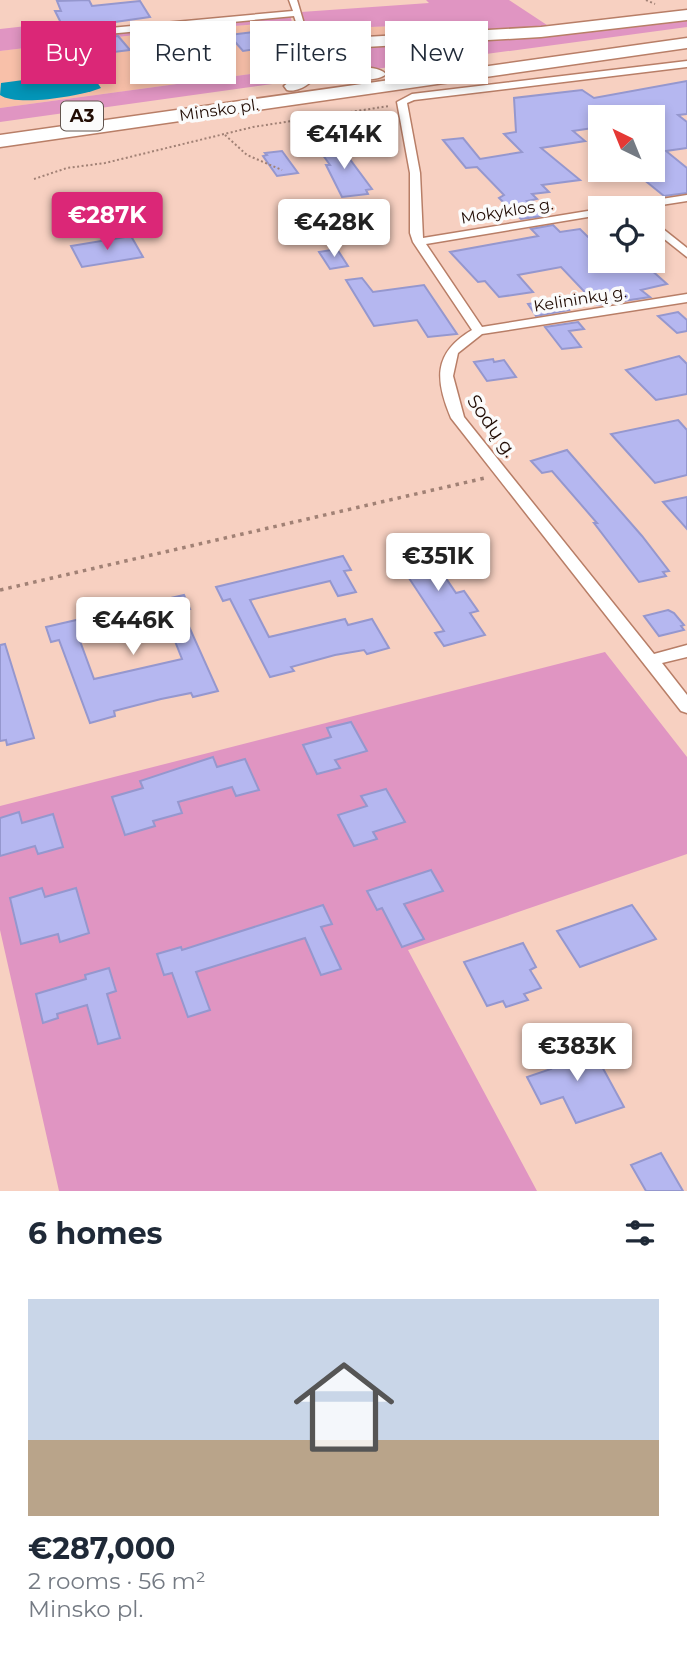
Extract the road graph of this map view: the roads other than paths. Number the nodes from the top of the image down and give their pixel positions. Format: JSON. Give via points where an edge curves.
{"nodes":[{"id":1,"x":293,"y":0,"type":"edge"},
{"id":2,"x":296,"y":13,"type":"junction"},
{"id":3,"x":687,"y":15,"type":"edge"},
{"id":4,"x":299,"y":21,"type":"edge"},
{"id":5,"x":116,"y":30,"type":"edge"},
{"id":6,"x":687,"y":31,"type":"edge"},
{"id":7,"x":371,"y":41,"type":"edge"},
{"id":8,"x":687,"y":43,"type":"edge"},
{"id":9,"x":687,"y":64,"type":"edge"},
{"id":10,"x":675,"y":65,"type":"junction"},
{"id":11,"x":371,"y":74,"type":"edge"},
{"id":12,"x":378,"y":74,"type":"junction"},
{"id":13,"x":687,"y":74,"type":"edge"},
{"id":14,"x":296,"y":84,"type":"edge"},
{"id":15,"x":293,"y":86,"type":"junction"},
{"id":16,"x":0,"y":127,"type":"edge"},
{"id":17,"x":0,"y":141,"type":"edge"},
{"id":18,"x":687,"y":198,"type":"edge"},
{"id":19,"x":665,"y":202,"type":"edge"},
{"id":20,"x":588,"y":214,"type":"edge"},
{"id":21,"x":665,"y":235,"type":"edge"},
{"id":22,"x":419,"y":242,"type":"junction"},
{"id":23,"x":687,"y":254,"type":"edge"},
{"id":24,"x":687,"y":298,"type":"edge"},
{"id":25,"x":479,"y":331,"type":"junction"},
{"id":26,"x":687,"y":650,"type":"edge"},
{"id":27,"x":650,"y":661,"type":"junction"},
{"id":28,"x":687,"y":706,"type":"edge"}],
"edges":[{"from":1,"to":2,"type":"street"},
{"from":2,"to":4,"type":"street"},
{"from":2,"to":5,"type":"street"},
{"from":3,"to":7,"type":"highway","via":[[541,32]]},
{"from":6,"to":12,"type":"highway","name":"Minsko pl.","number":"A3"},
{"from":8,"to":17,"type":"highway","name":"Minsko pl.","number":"A3"},
{"from":9,"to":10,"type":"street"},
{"from":10,"to":13,"type":"street"},
{"from":10,"to":22,"type":"street","via":[[404,102]]},
{"from":11,"to":12,"type":"highway"},
{"from":12,"to":15,"type":"highway","name":"Minsko pl.","number":"A3"},
{"from":14,"to":15,"type":"highway"},
{"from":15,"to":16,"type":"highway","name":"Minsko pl.","number":"A3"},
{"from":18,"to":19,"type":"street"},
{"from":20,"to":22,"type":"street","name":"Mokyklos g."},
{"from":21,"to":23,"type":"street"},
{"from":22,"to":25,"type":"street"},
{"from":24,"to":25,"type":"street","name":"Kelininkų g."},
{"from":25,"to":27,"type":"street","name":"Sodų g.","via":[[452,352],[447,363],[449,392],[458,418]]},
{"from":26,"to":27,"type":"street"},
{"from":27,"to":28,"type":"street","name":"Sodų g."}]}
